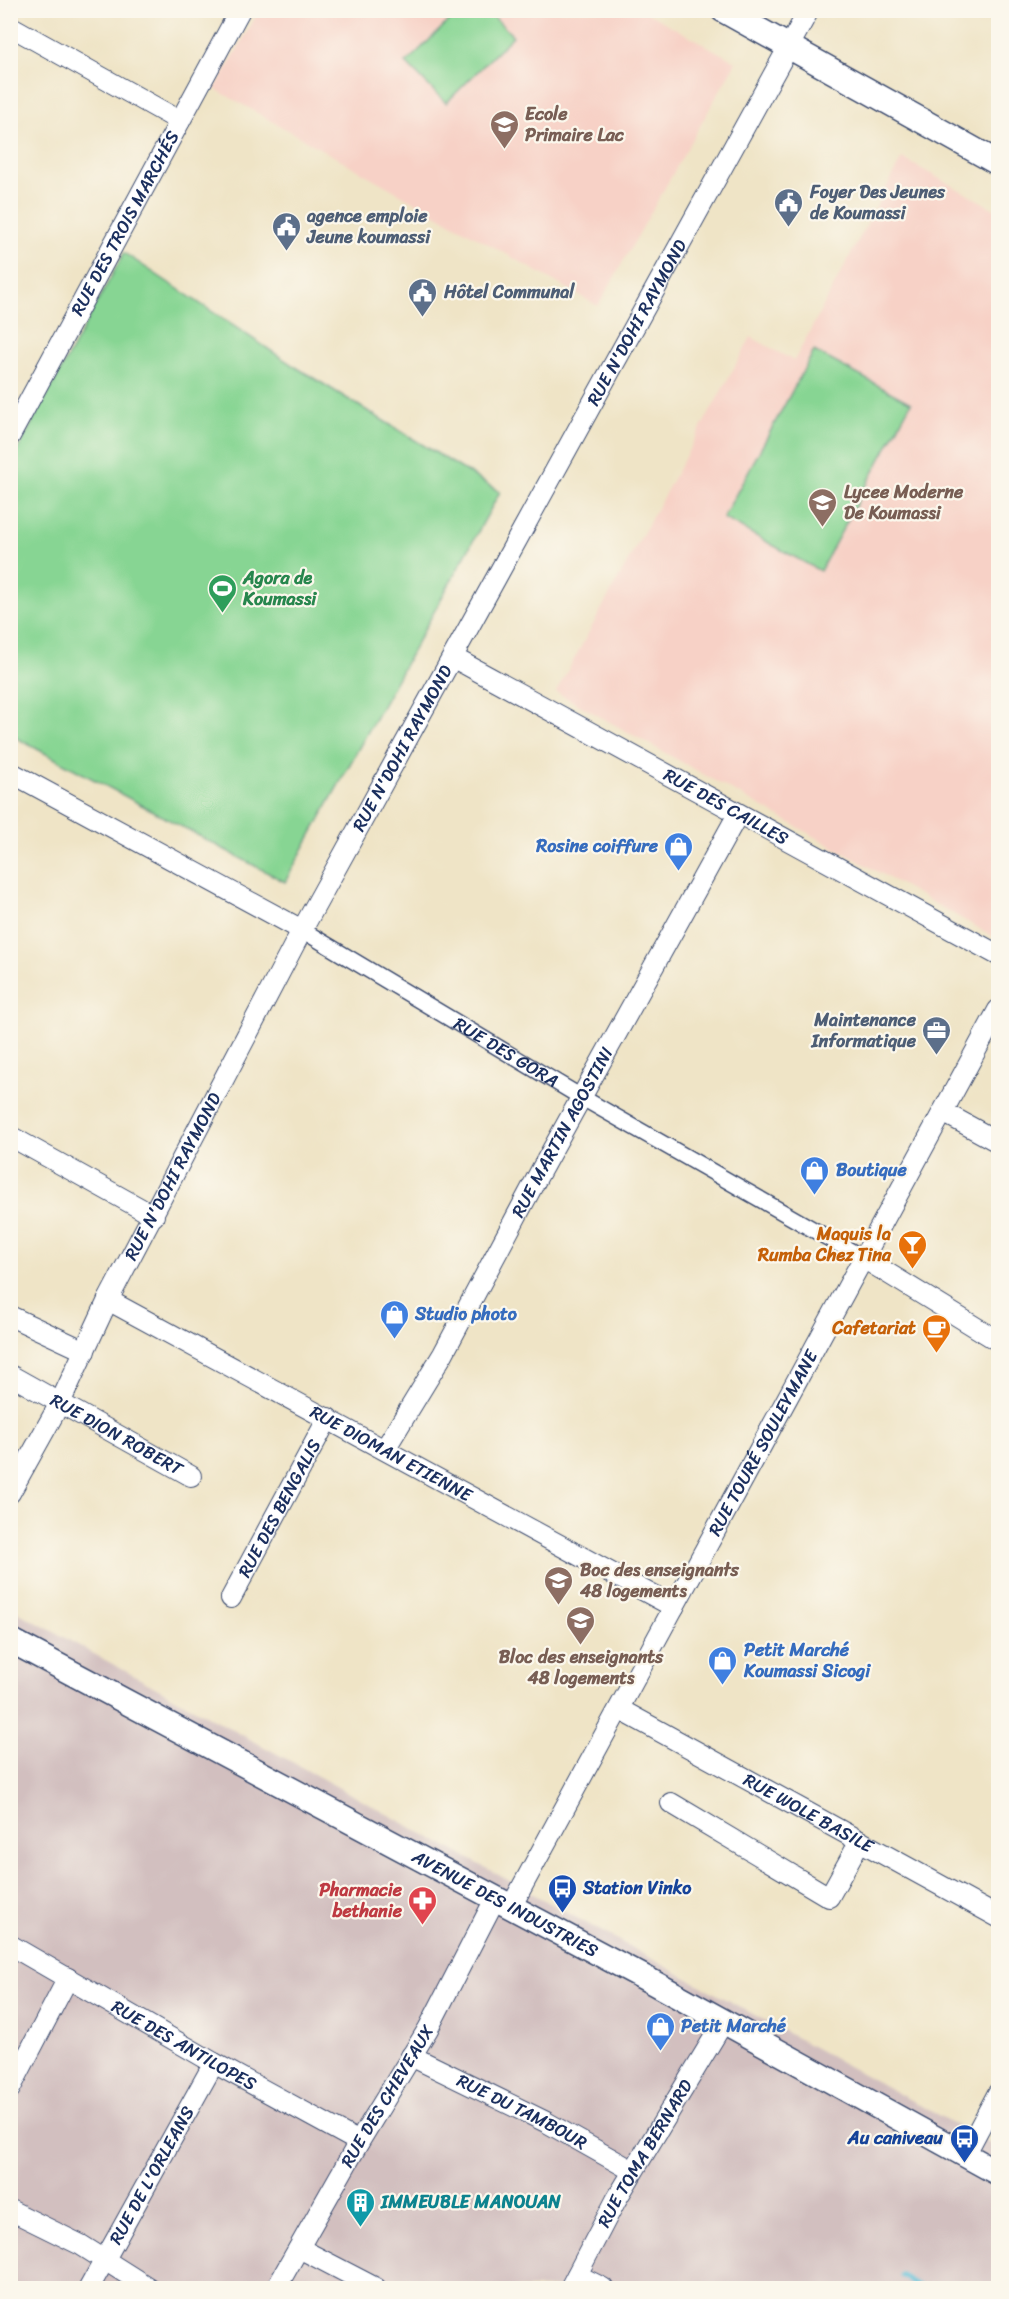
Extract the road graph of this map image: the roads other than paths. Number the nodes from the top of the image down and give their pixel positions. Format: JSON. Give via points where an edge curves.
{"nodes":[{"id":1,"x":240,"y":10,"type":"edge"},
{"id":2,"x":723,"y":10,"type":"edge"},
{"id":3,"x":809,"y":10,"type":"edge"},
{"id":4,"x":10,"y":26,"type":"edge"},
{"id":5,"x":789,"y":47,"type":"junction"},
{"id":6,"x":180,"y":121,"type":"junction"},
{"id":7,"x":999,"y":163,"type":"edge"},
{"id":8,"x":10,"y":436,"type":"edge"},
{"id":9,"x":454,"y":658,"type":"junction"},
{"id":10,"x":10,"y":772,"type":"edge"},
{"id":11,"x":738,"y":814,"type":"junction"},
{"id":12,"x":303,"y":930,"type":"junction"},
{"id":13,"x":999,"y":955,"type":"edge"},
{"id":14,"x":999,"y":1010,"type":"edge"},
{"id":15,"x":581,"y":1097,"type":"junction"},
{"id":16,"x":943,"y":1112,"type":"junction"},
{"id":17,"x":10,"y":1136,"type":"edge"},
{"id":18,"x":999,"y":1142,"type":"edge"},
{"id":19,"x":154,"y":1216,"type":"junction"},
{"id":20,"x":863,"y":1258,"type":"junction"},
{"id":21,"x":108,"y":1300,"type":"junction"},
{"id":22,"x":10,"y":1316,"type":"edge"},
{"id":23,"x":999,"y":1341,"type":"edge"},
{"id":24,"x":84,"y":1351,"type":"junction"},
{"id":25,"x":10,"y":1375,"type":"edge"},
{"id":26,"x":60,"y":1403,"type":"junction"},
{"id":27,"x":328,"y":1418,"type":"junction"},
{"id":28,"x":385,"y":1449,"type":"junction"},
{"id":29,"x":191,"y":1476,"type":"dead end"},
{"id":30,"x":10,"y":1493,"type":"edge"},
{"id":31,"x":231,"y":1598,"type":"dead end"},
{"id":32,"x":674,"y":1607,"type":"junction"},
{"id":33,"x":10,"y":1640,"type":"edge"},
{"id":34,"x":619,"y":1708,"type":"junction"},
{"id":35,"x":671,"y":1803,"type":"dead end"},
{"id":36,"x":860,"y":1841,"type":"junction"},
{"id":37,"x":503,"y":1903,"type":"junction"},
{"id":38,"x":999,"y":1917,"type":"edge"},
{"id":39,"x":10,"y":1945,"type":"edge"},
{"id":40,"x":68,"y":1978,"type":"junction"},
{"id":41,"x":724,"y":2021,"type":"junction"},
{"id":42,"x":411,"y":2056,"type":"junction"},
{"id":43,"x":214,"y":2063,"type":"junction"},
{"id":44,"x":10,"y":2089,"type":"edge"},
{"id":45,"x":999,"y":2093,"type":"edge"},
{"id":46,"x":359,"y":2142,"type":"junction"},
{"id":47,"x":965,"y":2155,"type":"junction"},
{"id":48,"x":633,"y":2171,"type":"junction"},
{"id":49,"x":999,"y":2173,"type":"edge"},
{"id":50,"x":10,"y":2210,"type":"edge"},
{"id":51,"x":299,"y":2248,"type":"junction"},
{"id":52,"x":104,"y":2260,"type":"junction"},
{"id":53,"x":574,"y":2282,"type":"edge"},
{"id":54,"x":88,"y":2289,"type":"edge"},
{"id":55,"x":149,"y":2289,"type":"edge"},
{"id":56,"x":276,"y":2289,"type":"edge"},
{"id":57,"x":376,"y":2289,"type":"edge"},
{"id":58,"x":603,"y":2289,"type":"edge"}],
"edges":[{"from":1,"to":6,"type":"street","name":"RUE DES TROIS MARCHÉS"},
{"from":2,"to":5,"type":"street"},
{"from":3,"to":5,"type":"street","name":"RUE N'DOHI RAYMOND"},
{"from":4,"to":6,"type":"street"},
{"from":5,"to":7,"type":"street"},
{"from":5,"to":9,"type":"street","name":"RUE N'DOHI RAYMOND"},
{"from":6,"to":8,"type":"street","name":"RUE DES TROIS MARCHÉS"},
{"from":9,"to":11,"type":"street","name":"RUE DES CAILLES"},
{"from":9,"to":12,"type":"street","name":"RUE N'DOHI RAYMOND"},
{"from":10,"to":12,"type":"street","name":"RUE DES GORA"},
{"from":11,"to":13,"type":"street","name":"RUE DES CAILLES"},
{"from":11,"to":15,"type":"street","name":"RUE MARTIN AGOSTINI"},
{"from":12,"to":15,"type":"street","name":"RUE DES GORA"},
{"from":12,"to":19,"type":"street","name":"RUE N'DOHI RAYMOND"},
{"from":14,"to":16,"type":"street","name":"RUE TOURÉ SOULEYMANE"},
{"from":15,"to":20,"type":"street","name":"RUE DES GORA"},
{"from":15,"to":28,"type":"street","name":"RUE MARTIN AGOSTINI","via":[[443,1354]]},
{"from":16,"to":18,"type":"street"},
{"from":16,"to":20,"type":"street","name":"RUE TOURÉ SOULEYMANE"},
{"from":17,"to":19,"type":"street"},
{"from":19,"to":21,"type":"street","name":"RUE N'DOHI RAYMOND"},
{"from":20,"to":23,"type":"street","name":"RUE DES GORA"},
{"from":20,"to":32,"type":"street","name":"RUE TOURÉ SOULEYMANE"},
{"from":21,"to":24,"type":"street","name":"RUE N'DOHI RAYMOND"},
{"from":21,"to":27,"type":"street","name":"RUE DIOMAN ETIENNE"},
{"from":22,"to":24,"type":"street"},
{"from":24,"to":26,"type":"street","name":"RUE N'DOHI RAYMOND"},
{"from":25,"to":26,"type":"street","name":"RUE DION ROBERT"},
{"from":26,"to":29,"type":"street","name":"RUE DION ROBERT"},
{"from":26,"to":30,"type":"street","name":"RUE N'DOHI RAYMOND"},
{"from":27,"to":28,"type":"street","name":"RUE DIOMAN ETIENNE"},
{"from":27,"to":31,"type":"street","name":"RUE DES BENGALIS"},
{"from":28,"to":32,"type":"street","name":"RUE DIOMAN ETIENNE"},
{"from":32,"to":34,"type":"street","name":"RUE TOURÉ SOULEYMANE"},
{"from":33,"to":37,"type":"street","name":"AVENUE DES INDUSTRIES"},
{"from":34,"to":36,"type":"street","name":"RUE WOLE BASILE"},
{"from":34,"to":37,"type":"street","name":"RUE TOURÉ SOULEYMANE"},
{"from":35,"to":36,"type":"street","via":[[829,1897]]},
{"from":36,"to":38,"type":"street","name":"RUE WOLE BASILE"},
{"from":37,"to":41,"type":"street","name":"AVENUE DES INDUSTRIES"},
{"from":37,"to":42,"type":"street","name":"RUE DES CHEVEAUX"},
{"from":39,"to":40,"type":"street","name":"RUE DES ANTILOPES"},
{"from":40,"to":43,"type":"street","name":"RUE DES ANTILOPES"},
{"from":40,"to":44,"type":"street"},
{"from":41,"to":47,"type":"street","name":"AVENUE DES INDUSTRIES"},
{"from":41,"to":48,"type":"street","name":"RUE TOMA BERNARD"},
{"from":42,"to":46,"type":"street","name":"RUE DES CHEVEAUX"},
{"from":42,"to":48,"type":"street","name":"RUE DU TAMBOUR","via":[[546,2122]]},
{"from":43,"to":46,"type":"street","name":"RUE DES ANTILOPES"},
{"from":43,"to":52,"type":"street","name":"RUE DE L'ORLEANS"},
{"from":45,"to":47,"type":"street"},
{"from":46,"to":51,"type":"street","name":"RUE DES CHEVEAUX"},
{"from":47,"to":49,"type":"street","name":"AVENUE DES INDUSTRIES"},
{"from":48,"to":53,"type":"street","name":"RUE TOMA BERNARD"},
{"from":50,"to":52,"type":"street"},
{"from":51,"to":56,"type":"street","name":"RUE DES CHEVEAUX"},
{"from":51,"to":57,"type":"street"},
{"from":52,"to":54,"type":"street","name":"RUE DE L'ORLEANS"},
{"from":52,"to":55,"type":"street"},
{"from":53,"to":58,"type":"street"}]}
